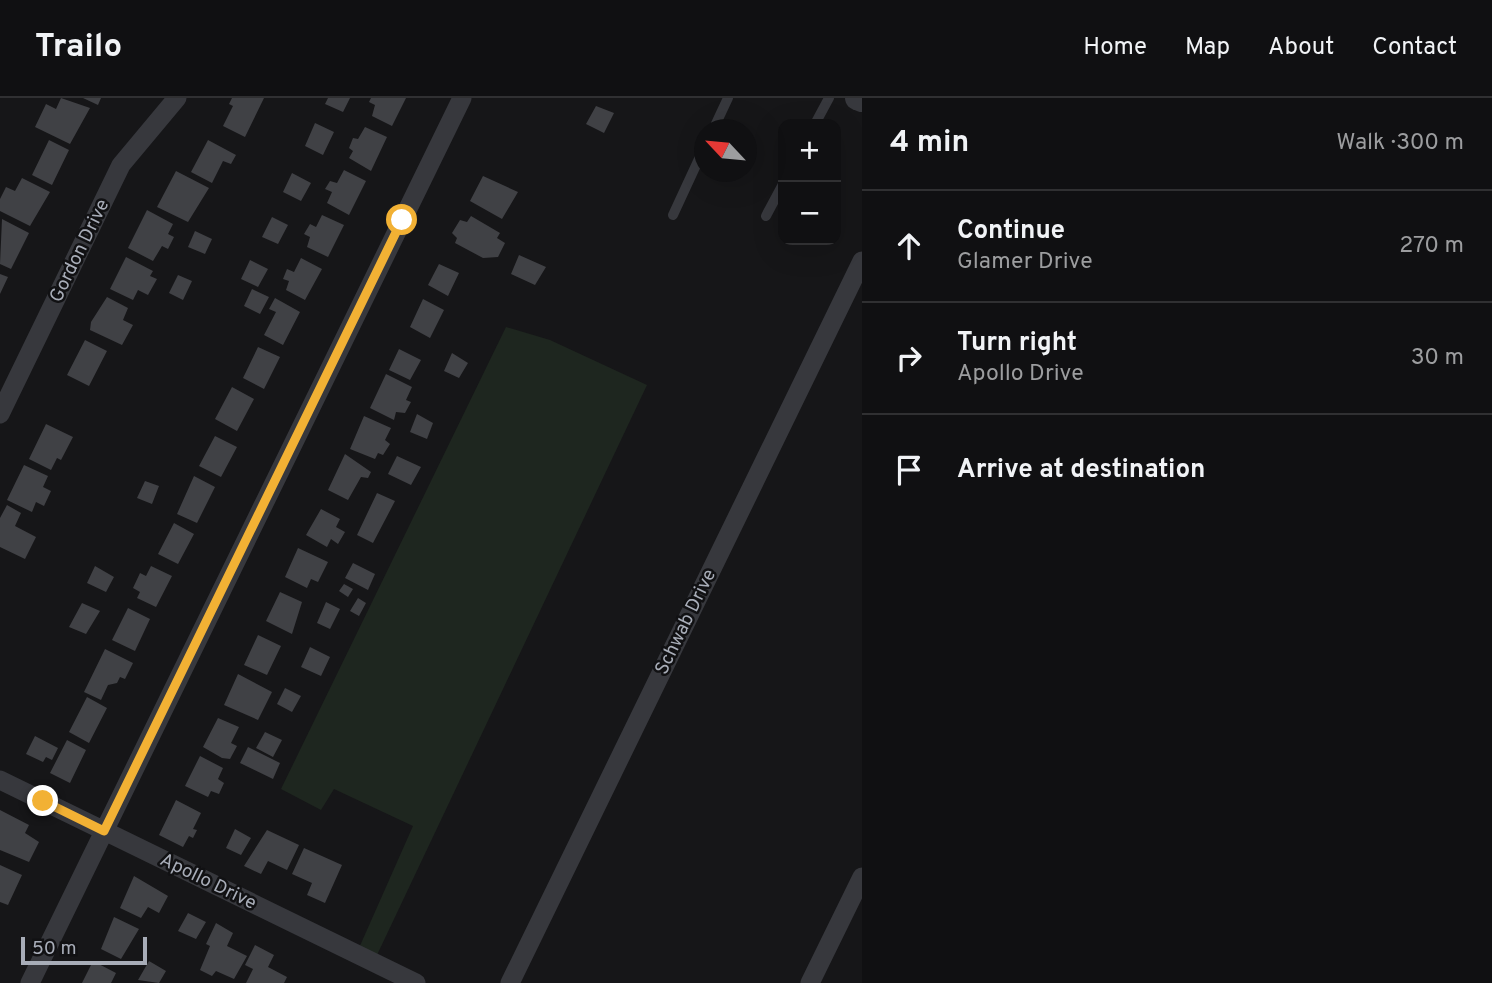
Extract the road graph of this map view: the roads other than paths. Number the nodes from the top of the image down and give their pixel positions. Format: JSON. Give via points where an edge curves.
{"nodes":[{"id":1,"x":177,"y":98,"type":"edge"},
{"id":2,"x":461,"y":98,"type":"edge"},
{"id":3,"x":728,"y":98,"type":"edge"},
{"id":4,"x":829,"y":98,"type":"edge"},
{"id":5,"x":718,"y":119,"type":"edge"},
{"id":6,"x":818,"y":119,"type":"edge"},
{"id":7,"x":694,"y":171,"type":"edge"},
{"id":8,"x":778,"y":193,"type":"edge"},
{"id":9,"x":673,"y":215,"type":"dead end"},
{"id":10,"x":766,"y":216,"type":"dead end"},
{"id":11,"x":862,"y":261,"type":"edge"},
{"id":12,"x":0,"y":414,"type":"edge"},
{"id":13,"x":0,"y":780,"type":"edge"},
{"id":14,"x":104,"y":831,"type":"junction"},
{"id":15,"x":862,"y":877,"type":"edge"},
{"id":16,"x":30,"y":983,"type":"edge"},
{"id":17,"x":415,"y":983,"type":"edge"},
{"id":18,"x":510,"y":983,"type":"edge"},
{"id":19,"x":810,"y":983,"type":"edge"}],
"edges":[{"from":1,"to":12,"type":"street","name":"Gordon Drive","via":[[121,165]]},
{"from":2,"to":14,"type":"street"},
{"from":3,"to":5,"type":"lane"},
{"from":4,"to":6,"type":"lane"},
{"from":7,"to":9,"type":"lane"},
{"from":8,"to":10,"type":"lane"},
{"from":11,"to":18,"type":"street","name":"Schwab Drive"},
{"from":13,"to":14,"type":"street","name":"Apollo Drive"},
{"from":14,"to":16,"type":"street"},
{"from":14,"to":17,"type":"street","name":"Apollo Drive"},
{"from":15,"to":19,"type":"street"}]}
